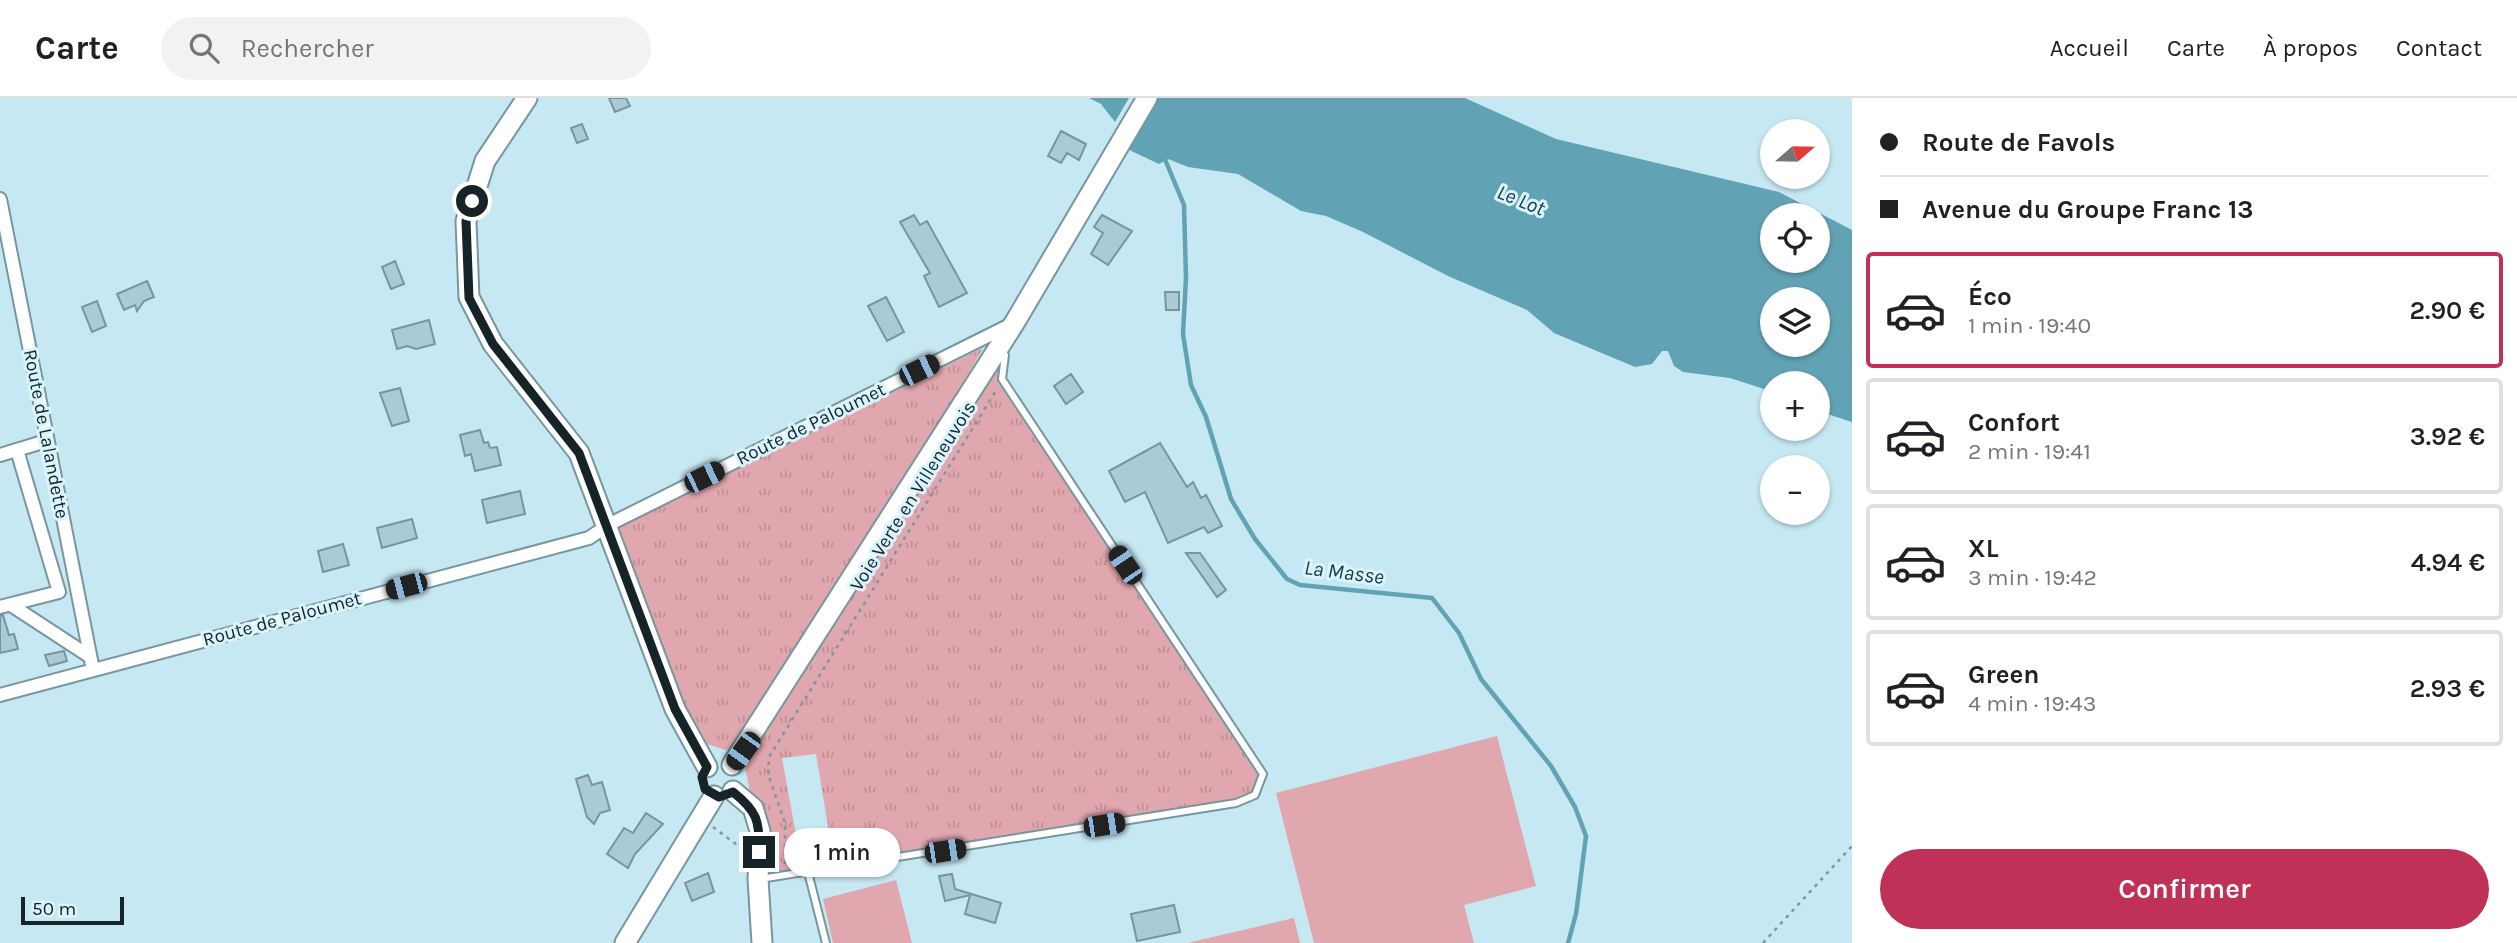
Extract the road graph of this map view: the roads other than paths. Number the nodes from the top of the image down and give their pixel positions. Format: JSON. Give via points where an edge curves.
{"nodes":[{"id":1,"x":527,"y":98,"type":"edge"},
{"id":2,"x":1147,"y":98,"type":"edge"},
{"id":3,"x":0,"y":199,"type":"edge"},
{"id":4,"x":1015,"y":322,"type":"junction"},
{"id":5,"x":999,"y":346,"type":"junction"},
{"id":6,"x":47,"y":441,"type":"junction"},
{"id":7,"x":17,"y":450,"type":"junction"},
{"id":8,"x":0,"y":455,"type":"edge"},
{"id":9,"x":608,"y":525,"type":"junction"},
{"id":10,"x":5,"y":606,"type":"edge"},
{"id":11,"x":89,"y":656,"type":"junction"},
{"id":12,"x":93,"y":670,"type":"junction"},
{"id":13,"x":0,"y":695,"type":"edge"},
{"id":14,"x":732,"y":765,"type":"junction"},
{"id":15,"x":707,"y":767,"type":"junction"},
{"id":16,"x":724,"y":794,"type":"junction"},
{"id":17,"x":808,"y":872,"type":"junction"},
{"id":18,"x":758,"y":879,"type":"junction"},
{"id":19,"x":625,"y":943,"type":"edge"},
{"id":20,"x":762,"y":943,"type":"edge"},
{"id":21,"x":825,"y":943,"type":"edge"}],
"edges":[{"from":1,"to":9,"type":"street","via":[[485,161],[466,221],[469,298],[493,344],[579,453]]},
{"from":2,"to":4,"type":"street"},
{"from":3,"to":6,"type":"street","name":"Route de Lalandette"},
{"from":4,"to":5,"type":"street"},
{"from":4,"to":9,"type":"street","name":"Route de Paloumet"},
{"from":5,"to":14,"type":"street"},
{"from":5,"to":17,"type":"lane","via":[[1005,355],[1002,379],[1264,774],[1255,794],[1236,803]]},
{"from":6,"to":7,"type":"street"},
{"from":6,"to":11,"type":"street","name":"Route de Lalandette"},
{"from":7,"to":8,"type":"street"},
{"from":7,"to":10,"type":"street","via":[[58,592]]},
{"from":9,"to":12,"type":"street","name":"Route de Paloumet","via":[[589,538]]},
{"from":9,"to":15,"type":"street","via":[[675,709]]},
{"from":10,"to":11,"type":"street"},
{"from":11,"to":12,"type":"street","name":"Route de Lalandette"},
{"from":12,"to":13,"type":"street","name":"Route de Paloumet"},
{"from":14,"to":15,"type":"street","via":[[722,761]]},
{"from":14,"to":16,"type":"street","via":[[738,781]]},
{"from":15,"to":16,"type":"street","via":[[703,783]]},
{"from":16,"to":18,"type":"street","via":[[753,808],[760,831]]},
{"from":16,"to":19,"type":"street"},
{"from":17,"to":18,"type":"lane"},
{"from":17,"to":21,"type":"lane"},
{"from":18,"to":20,"type":"street"}]}
